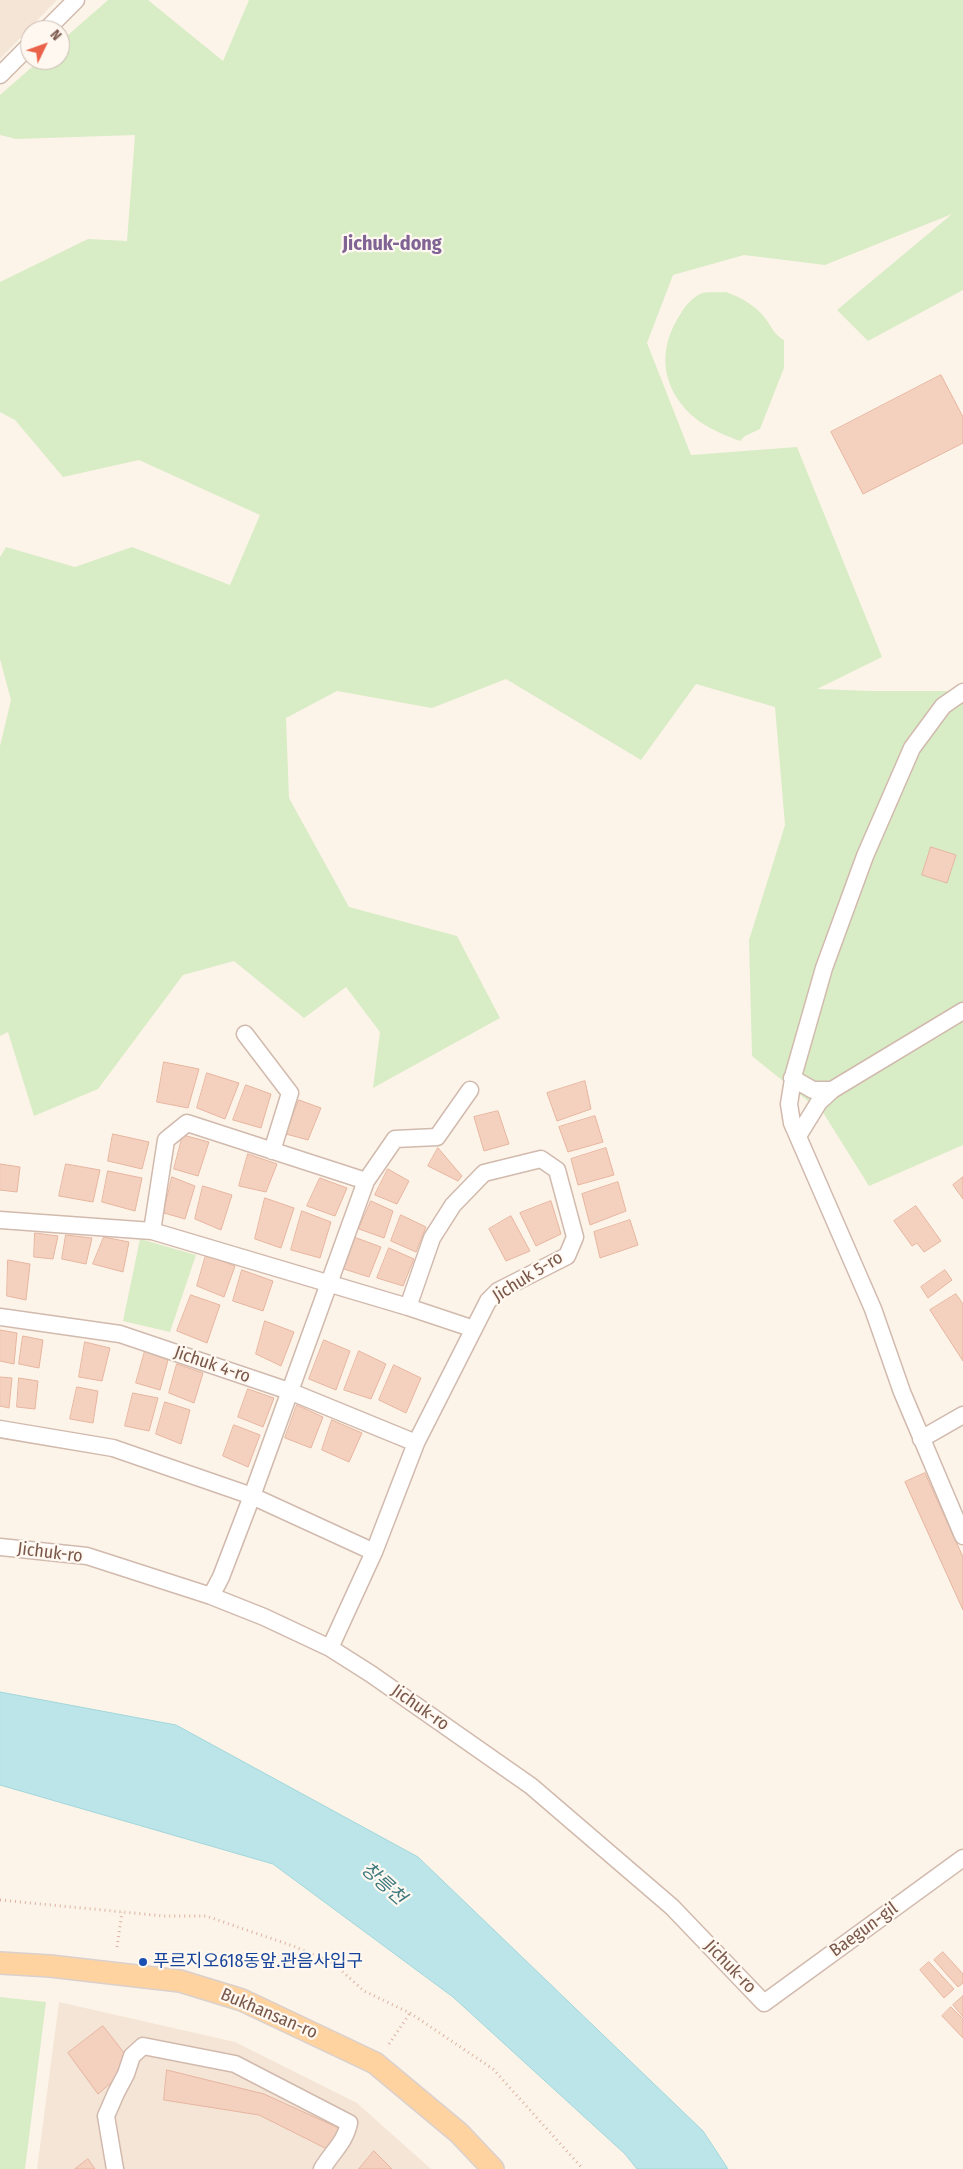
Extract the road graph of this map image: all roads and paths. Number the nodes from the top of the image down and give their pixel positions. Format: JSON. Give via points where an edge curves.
{"nodes":[{"id":1,"x":76,"y":0,"type":"edge"},
{"id":2,"x":56,"y":20,"type":"edge"},
{"id":3,"x":20,"y":55,"type":"edge"},
{"id":4,"x":0,"y":75,"type":"edge"},
{"id":5,"x":963,"y":692,"type":"edge"},
{"id":6,"x":963,"y":1011,"type":"edge"},
{"id":7,"x":245,"y":1034,"type":"dead end"},
{"id":8,"x":792,"y":1078,"type":"junction"},
{"id":9,"x":470,"y":1090,"type":"dead end"},
{"id":10,"x":832,"y":1090,"type":"junction"},
{"id":11,"x":798,"y":1136,"type":"junction"},
{"id":12,"x":272,"y":1151,"type":"junction"},
{"id":13,"x":366,"y":1181,"type":"junction"},
{"id":14,"x":0,"y":1220,"type":"edge"},
{"id":15,"x":152,"y":1231,"type":"junction"},
{"id":16,"x":329,"y":1285,"type":"junction"},
{"id":17,"x":408,"y":1307,"type":"junction"},
{"id":18,"x":0,"y":1317,"type":"edge"},
{"id":19,"x":474,"y":1330,"type":"junction"},
{"id":20,"x":289,"y":1391,"type":"junction"},
{"id":21,"x":963,"y":1415,"type":"edge"},
{"id":22,"x":0,"y":1429,"type":"edge"},
{"id":23,"x":921,"y":1439,"type":"junction"},
{"id":24,"x":416,"y":1442,"type":"junction"},
{"id":25,"x":252,"y":1496,"type":"junction"},
{"id":26,"x":963,"y":1536,"type":"edge"},
{"id":27,"x":0,"y":1547,"type":"edge"},
{"id":28,"x":374,"y":1552,"type":"junction"},
{"id":29,"x":211,"y":1596,"type":"junction"},
{"id":30,"x":330,"y":1648,"type":"junction"},
{"id":31,"x":963,"y":1858,"type":"edge"},
{"id":32,"x":0,"y":1900,"type":"edge"},
{"id":33,"x":122,"y":1912,"type":"junction"},
{"id":34,"x":117,"y":1947,"type":"dead end"},
{"id":35,"x":0,"y":1963,"type":"edge"},
{"id":36,"x":764,"y":2003,"type":"joint"},
{"id":37,"x":410,"y":2013,"type":"junction"},
{"id":38,"x":389,"y":2044,"type":"dead end"},
{"id":39,"x":115,"y":2169,"type":"edge"},
{"id":40,"x":322,"y":2169,"type":"edge"},
{"id":41,"x":493,"y":2169,"type":"edge"},
{"id":42,"x":583,"y":2169,"type":"edge"}],
"edges":[{"from":1,"to":2,"type":"street"},
{"from":3,"to":4,"type":"street"},
{"from":5,"to":8,"type":"street","via":[[942,706],[926,727],[912,748],[896,784],[865,856],[824,968]]},
{"from":6,"to":10,"type":"street"},
{"from":7,"to":12,"type":"street","via":[[290,1093]]},
{"from":8,"to":10,"type":"street","via":[[814,1090]]},
{"from":8,"to":11,"type":"street","via":[[789,1104]]},
{"from":9,"to":13,"type":"street","via":[[437,1137],[395,1139]]},
{"from":10,"to":11,"type":"street","via":[[818,1102]]},
{"from":11,"to":23,"type":"street","via":[[873,1309]]},
{"from":12,"to":13,"type":"street"},
{"from":12,"to":15,"type":"street","via":[[187,1124],[166,1140]]},
{"from":13,"to":16,"type":"street"},
{"from":14,"to":15,"type":"street"},
{"from":15,"to":16,"type":"street"},
{"from":16,"to":17,"type":"street"},
{"from":16,"to":20,"type":"street"},
{"from":17,"to":19,"type":"street"},
{"from":17,"to":19,"type":"street","name":"Jichuk 5-ro","via":[[432,1238],[453,1205],[484,1173],[541,1159],[558,1170],[575,1237],[566,1256],[498,1291],[488,1301]]},
{"from":18,"to":20,"type":"street","name":"Jichuk 4-ro","via":[[120,1334]]},
{"from":19,"to":24,"type":"street","name":"Jichuk 5-ro"},
{"from":20,"to":24,"type":"street","name":"Jichuk 4-ro"},
{"from":20,"to":25,"type":"street"},
{"from":21,"to":23,"type":"street"},
{"from":22,"to":25,"type":"street","via":[[113,1448]]},
{"from":23,"to":26,"type":"street"},
{"from":24,"to":28,"type":"street","name":"Jichuk 5-ro"},
{"from":25,"to":28,"type":"street"},
{"from":25,"to":29,"type":"street"},
{"from":27,"to":29,"type":"street","name":"Jichuk-ro","via":[[87,1556]]},
{"from":28,"to":30,"type":"street","name":"Jichuk 5-ro"},
{"from":29,"to":30,"type":"street","name":"Jichuk-ro"},
{"from":30,"to":36,"type":"street","name":"Jichuk-ro","via":[[531,1786],[672,1907]]},
{"from":31,"to":36,"type":"street","name":"Baegun-gil"},
{"from":32,"to":33,"type":"path"},
{"from":33,"to":34,"type":"path"},
{"from":33,"to":37,"type":"path","via":[[206,1916],[293,1946],[333,1963],[364,1991]]},
{"from":35,"to":41,"type":"main road","name":"Bukhansan-ro","via":[[180,1981],[242,2000],[375,2063],[459,2133]]},
{"from":37,"to":38,"type":"path"},
{"from":37,"to":42,"type":"path","via":[[492,2069]]},
{"from":39,"to":40,"type":"street","via":[[106,2116],[132,2056],[143,2046],[235,2064],[349,2123],[341,2146]]}]}
